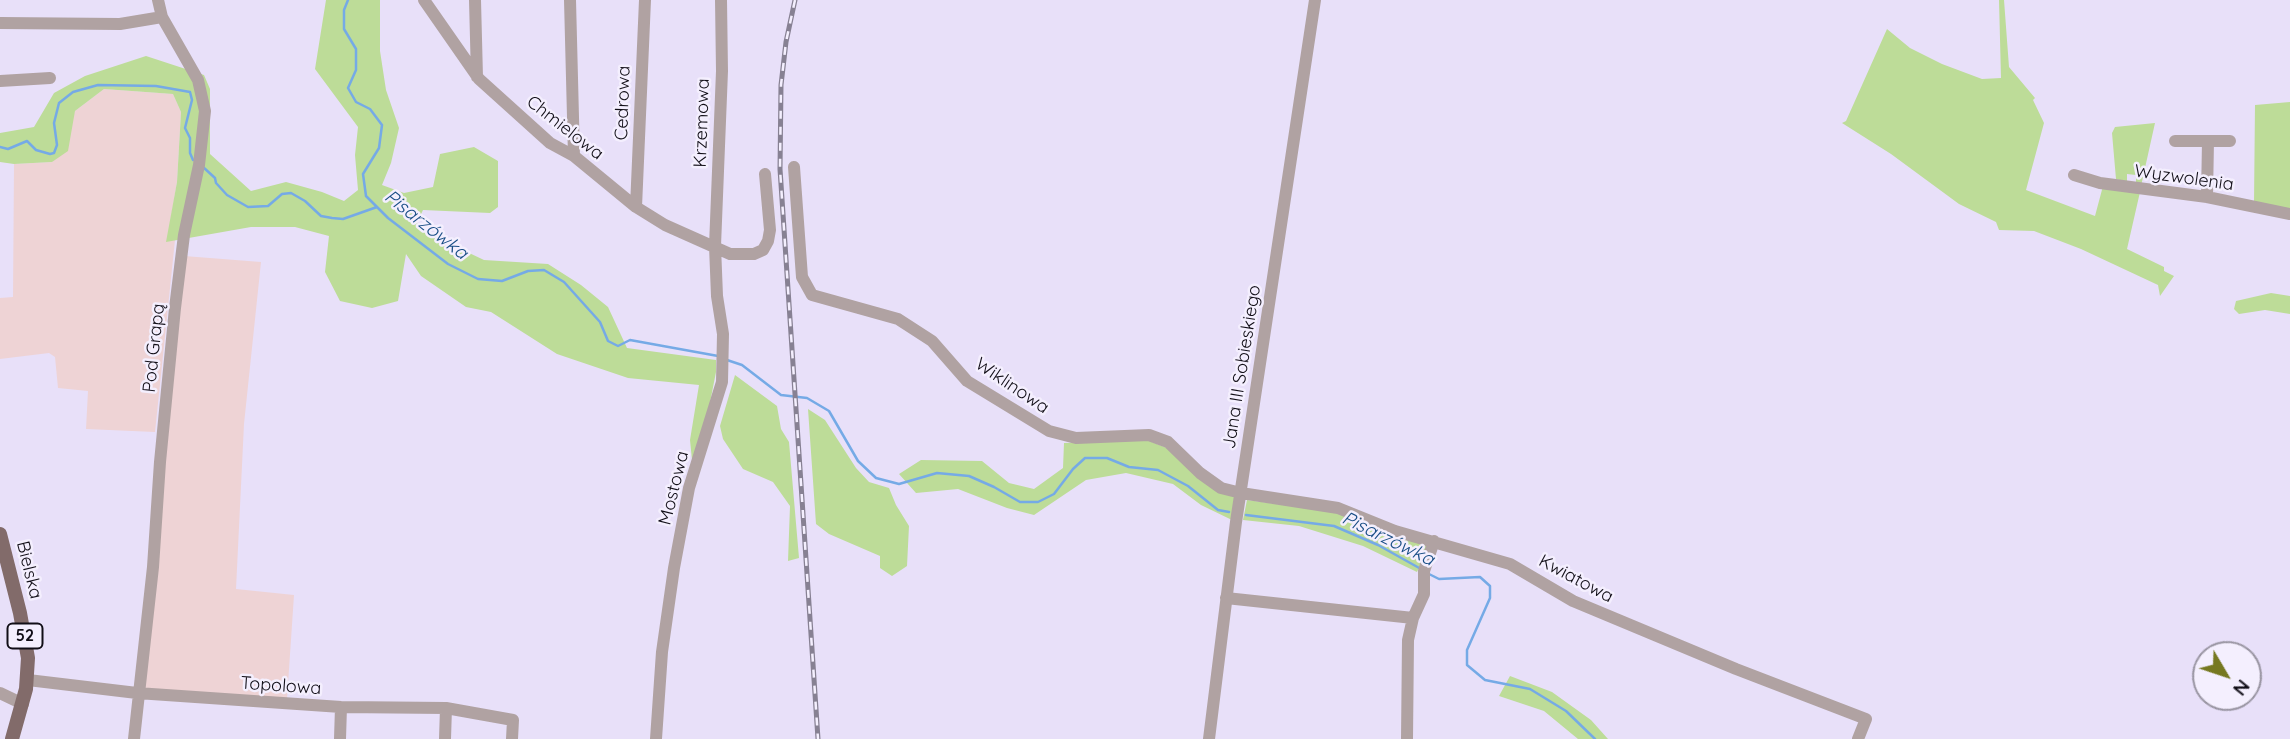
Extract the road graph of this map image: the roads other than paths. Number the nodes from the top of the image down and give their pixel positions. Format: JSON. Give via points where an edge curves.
{"nodes":[{"id":1,"x":158,"y":0,"type":"edge"},
{"id":2,"x":424,"y":0,"type":"edge"},
{"id":3,"x":475,"y":0,"type":"edge"},
{"id":4,"x":570,"y":0,"type":"edge"},
{"id":5,"x":645,"y":0,"type":"edge"},
{"id":6,"x":721,"y":0,"type":"edge"},
{"id":7,"x":1315,"y":0,"type":"edge"},
{"id":8,"x":162,"y":17,"type":"junction"},
{"id":9,"x":0,"y":23,"type":"edge"},
{"id":10,"x":477,"y":77,"type":"junction"},
{"id":11,"x":50,"y":78,"type":"dead end"},
{"id":12,"x":0,"y":81,"type":"edge"},
{"id":13,"x":2175,"y":141,"type":"dead end"},
{"id":14,"x":2207,"y":141,"type":"junction"},
{"id":15,"x":2230,"y":141,"type":"dead end"},
{"id":16,"x":573,"y":156,"type":"junction"},
{"id":17,"x":794,"y":167,"type":"dead end"},
{"id":18,"x":765,"y":174,"type":"dead end"},
{"id":19,"x":2074,"y":175,"type":"dead end"},
{"id":20,"x":2207,"y":197,"type":"junction"},
{"id":21,"x":636,"y":207,"type":"junction"},
{"id":22,"x":2290,"y":214,"type":"edge"},
{"id":23,"x":715,"y":246,"type":"junction"},
{"id":24,"x":1241,"y":494,"type":"junction"},
{"id":25,"x":0,"y":534,"type":"edge"},
{"id":26,"x":1434,"y":541,"type":"junction"},
{"id":27,"x":1226,"y":598,"type":"junction"},
{"id":28,"x":1413,"y":618,"type":"junction"},
{"id":29,"x":27,"y":680,"type":"junction"},
{"id":30,"x":0,"y":693,"type":"edge"},
{"id":31,"x":138,"y":693,"type":"junction"},
{"id":32,"x":23,"y":704,"type":"junction"},
{"id":33,"x":341,"y":707,"type":"junction"},
{"id":34,"x":446,"y":708,"type":"junction"},
{"id":35,"x":12,"y":739,"type":"edge"},
{"id":36,"x":134,"y":739,"type":"edge"},
{"id":37,"x":340,"y":739,"type":"edge"},
{"id":38,"x":444,"y":739,"type":"edge"},
{"id":39,"x":512,"y":739,"type":"edge"},
{"id":40,"x":656,"y":739,"type":"edge"},
{"id":41,"x":1209,"y":739,"type":"edge"},
{"id":42,"x":1408,"y":739,"type":"edge"},
{"id":43,"x":1858,"y":739,"type":"edge"}],
"edges":[{"from":1,"to":8,"type":"street"},
{"from":2,"to":10,"type":"street","name":"Chmielowa"},
{"from":3,"to":10,"type":"street"},
{"from":4,"to":16,"type":"street"},
{"from":5,"to":21,"type":"street","name":"Cedrowa"},
{"from":6,"to":23,"type":"street","name":"Krzemowa"},
{"from":7,"to":24,"type":"street","name":"Jana III Sobieskiego"},
{"from":8,"to":9,"type":"street","via":[[120,24]]},
{"from":8,"to":31,"type":"street","name":"Pod Grapą","via":[[198,80],[205,111],[175,308]]},
{"from":10,"to":16,"type":"street","name":"Chmielowa","via":[[550,143]]},
{"from":11,"to":12,"type":"street"},
{"from":13,"to":14,"type":"street"},
{"from":14,"to":15,"type":"street"},
{"from":14,"to":20,"type":"street"},
{"from":16,"to":21,"type":"street","name":"Chmielowa"},
{"from":17,"to":24,"type":"street","name":"Wiklinowa","via":[[802,277],[812,295],[898,319],[932,341],[967,381],[1049,431],[1076,438],[1149,435],[1168,442],[1221,488]]},
{"from":18,"to":23,"type":"street","via":[[770,230],[763,250],[730,254]]},
{"from":19,"to":20,"type":"street","name":"Wyzwolenia","via":[[2100,183]]},
{"from":20,"to":22,"type":"street","name":"Wyzwolenia"},
{"from":21,"to":23,"type":"street","name":"Chmielowa"},
{"from":23,"to":40,"type":"street","name":"Mostowa","via":[[722,382],[684,515],[662,652]]},
{"from":24,"to":26,"type":"street","name":"Kwiatowa","via":[[1338,508]]},
{"from":24,"to":27,"type":"street","name":"Jana III Sobieskiego"},
{"from":25,"to":29,"type":"main road","name":"Bielska","number":"52","via":[[27,647]]},
{"from":26,"to":28,"type":"street","via":[[1424,571],[1424,594]]},
{"from":26,"to":43,"type":"street","name":"Kwiatowa","via":[[1510,564],[1591,609],[1866,719]]},
{"from":27,"to":28,"type":"street"},
{"from":27,"to":41,"type":"street","name":"Jana III Sobieskiego"},
{"from":28,"to":42,"type":"street","via":[[1407,652]]},
{"from":29,"to":31,"type":"street","name":"Topolowa"},
{"from":29,"to":32,"type":"main road","name":"Bielska","number":"52"},
{"from":30,"to":32,"type":"street"},
{"from":31,"to":33,"type":"street","name":"Topolowa"},
{"from":31,"to":36,"type":"street","name":"Pod Grapą"},
{"from":32,"to":35,"type":"main road","name":"Bielska","number":"52"},
{"from":33,"to":34,"type":"street","name":"Topolowa"},
{"from":33,"to":37,"type":"street"},
{"from":34,"to":38,"type":"street"},
{"from":34,"to":39,"type":"street","name":"Topolowa","via":[[513,720]]}]}
